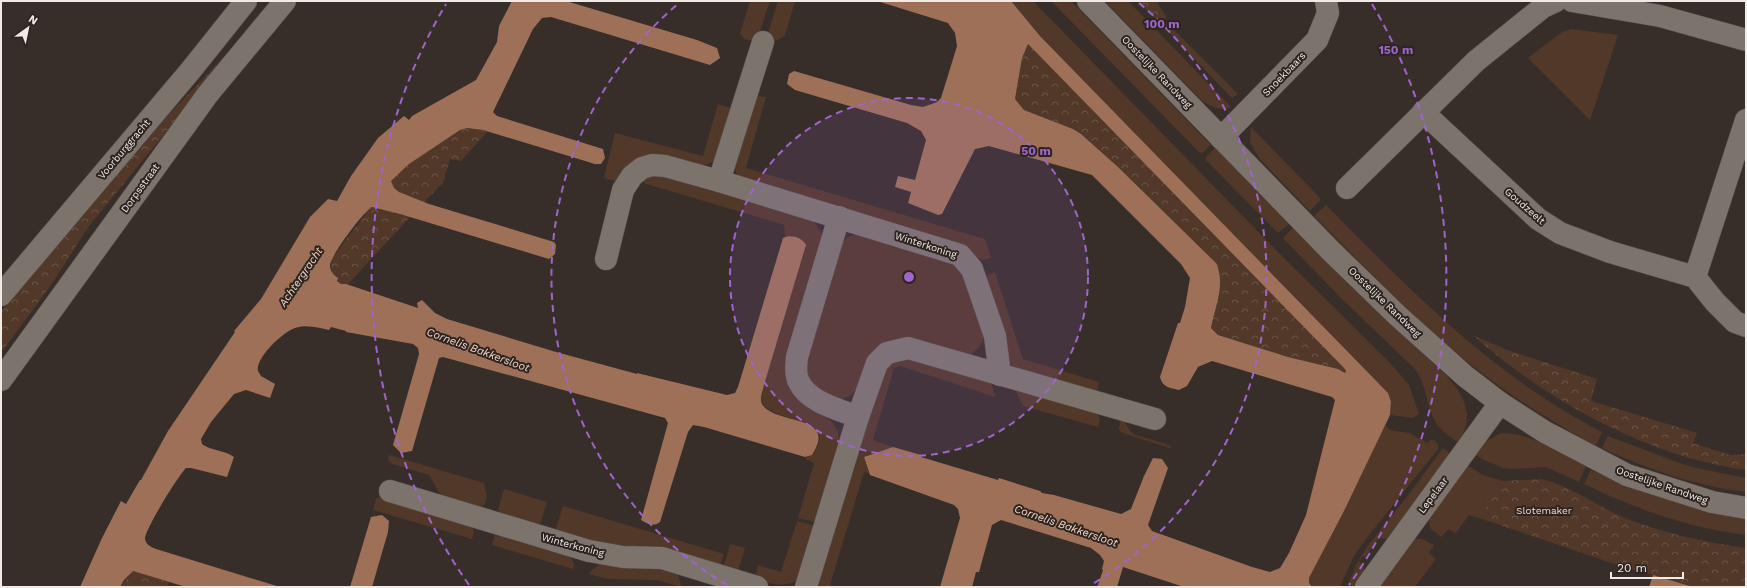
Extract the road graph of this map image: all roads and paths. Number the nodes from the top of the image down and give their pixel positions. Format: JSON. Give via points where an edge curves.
{"nodes":[{"id":1,"x":246,"y":1,"type":"edge"},
{"id":2,"x":284,"y":1,"type":"edge"},
{"id":3,"x":1088,"y":1,"type":"edge"},
{"id":4,"x":1326,"y":1,"type":"edge"},
{"id":5,"x":1556,"y":1,"type":"edge"},
{"id":6,"x":1572,"y":1,"type":"edge"},
{"id":7,"x":1746,"y":40,"type":"edge"},
{"id":8,"x":763,"y":42,"type":"dead end"},
{"id":9,"x":1424,"y":112,"type":"junction"},
{"id":10,"x":1746,"y":120,"type":"edge"},
{"id":11,"x":1221,"y":138,"type":"junction"},
{"id":12,"x":719,"y":181,"type":"junction"},
{"id":13,"x":1347,"y":188,"type":"dead end"},
{"id":14,"x":839,"y":217,"type":"junction"},
{"id":15,"x":606,"y":259,"type":"dead end"},
{"id":16,"x":1695,"y":277,"type":"junction"},
{"id":17,"x":1,"y":294,"type":"edge"},
{"id":18,"x":1746,"y":326,"type":"edge"},
{"id":19,"x":1000,"y":375,"type":"junction"},
{"id":20,"x":1,"y":380,"type":"edge"},
{"id":21,"x":1500,"y":403,"type":"junction"},
{"id":22,"x":858,"y":417,"type":"junction"},
{"id":23,"x":1155,"y":419,"type":"dead end"},
{"id":24,"x":390,"y":491,"type":"dead end"},
{"id":25,"x":1746,"y":508,"type":"edge"},
{"id":26,"x":757,"y":587,"type":"edge"},
{"id":27,"x":806,"y":587,"type":"edge"},
{"id":28,"x":1366,"y":587,"type":"edge"}],
"edges":[{"from":1,"to":17,"type":"street","name":"Voorburggracht","via":[[191,70]]},
{"from":2,"to":20,"type":"street","name":"Dorpsstraat","via":[[208,94]]},
{"from":3,"to":11,"type":"street","name":"Oostelijke Randweg"},
{"from":4,"to":11,"type":"street","name":"Snoekbaars","via":[[1328,14],[1317,40]]},
{"from":5,"to":9,"type":"street","via":[[1543,7],[1476,60]]},
{"from":6,"to":7,"type":"street","via":[[1660,16]]},
{"from":8,"to":12,"type":"street"},
{"from":9,"to":13,"type":"street"},
{"from":9,"to":16,"type":"street","name":"Goudzeelt","via":[[1538,220],[1560,233],[1610,252]]},
{"from":10,"to":16,"type":"street"},
{"from":11,"to":21,"type":"street","name":"Oostelijke Randweg","via":[[1398,316]]},
{"from":12,"to":14,"type":"street","name":"Winterkoning"},
{"from":12,"to":15,"type":"street","name":"Winterkoning","via":[[665,166],[652,165],[642,168],[632,176],[623,190]]},
{"from":14,"to":19,"type":"street","name":"Winterkoning","via":[[960,254],[972,269],[977,284],[994,336]]},
{"from":14,"to":22,"type":"street","via":[[797,357],[796,369],[798,382],[806,392],[821,402]]},
{"from":16,"to":18,"type":"street","via":[[1735,322]]},
{"from":19,"to":22,"type":"street","via":[[908,348],[899,349],[887,353],[877,362]]},
{"from":19,"to":23,"type":"street"},
{"from":21,"to":25,"type":"street","name":"Oostelijke Randweg","via":[[1552,435],[1627,475],[1712,502]]},
{"from":21,"to":28,"type":"street","name":"Lepelaar"},
{"from":22,"to":27,"type":"street"},
{"from":24,"to":26,"type":"street","name":"Winterkoning","via":[[589,551],[623,557],[662,558]]}]}
